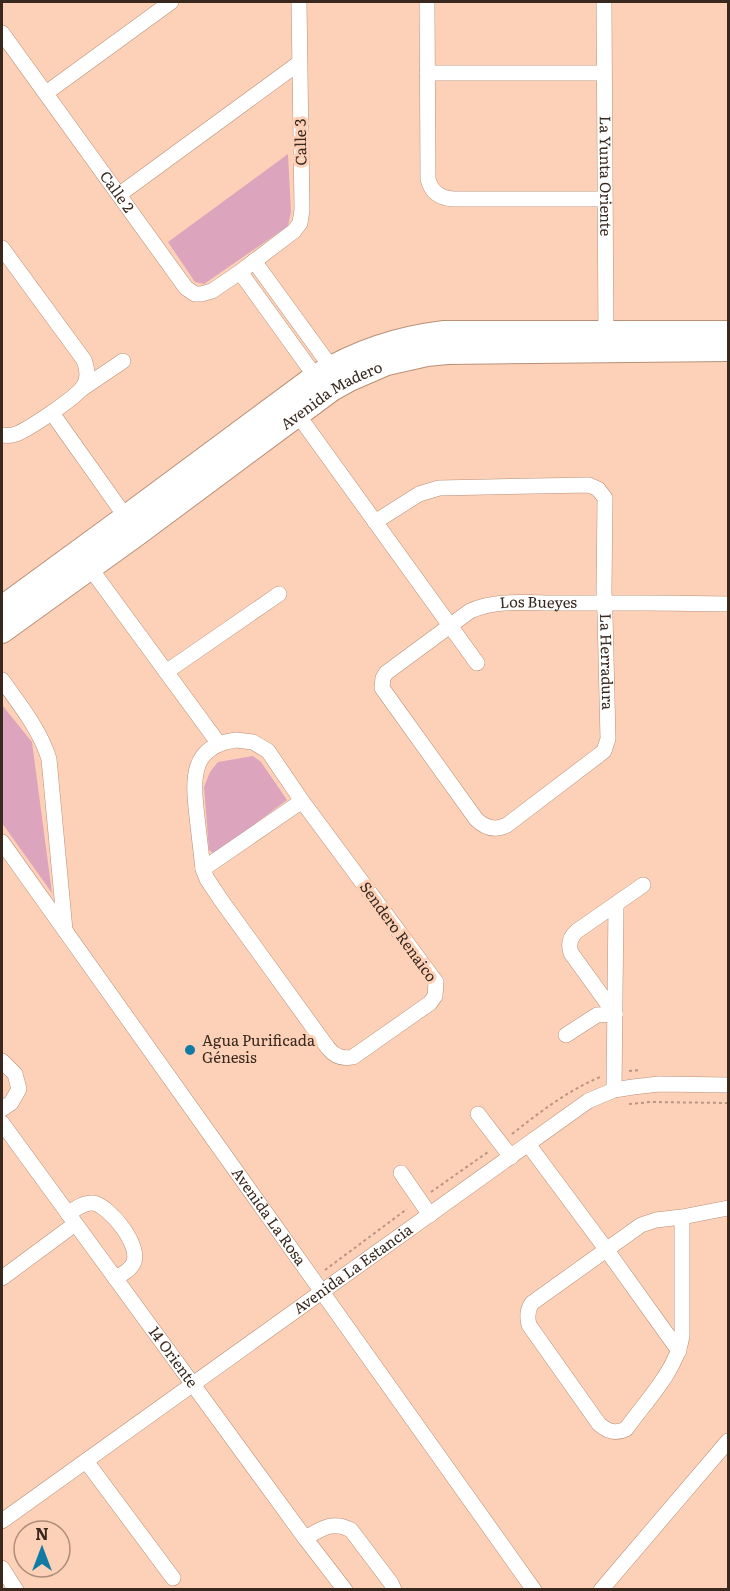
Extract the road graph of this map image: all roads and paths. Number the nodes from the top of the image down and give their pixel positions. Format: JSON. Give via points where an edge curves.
{"nodes":[{"id":1,"x":171,"y":2,"type":"edge"},
{"id":2,"x":299,"y":2,"type":"edge"},
{"id":3,"x":427,"y":2,"type":"edge"},
{"id":4,"x":604,"y":2,"type":"edge"},
{"id":5,"x":2,"y":33,"type":"edge"},
{"id":6,"x":299,"y":63,"type":"junction"},
{"id":7,"x":427,"y":73,"type":"junction"},
{"id":8,"x":603,"y":74,"type":"junction"},
{"id":9,"x":46,"y":93,"type":"junction"},
{"id":10,"x":120,"y":194,"type":"junction"},
{"id":11,"x":605,"y":199,"type":"junction"},
{"id":12,"x":2,"y":248,"type":"edge"},
{"id":13,"x":254,"y":261,"type":"junction"},
{"id":14,"x":240,"y":272,"type":"junction"},
{"id":15,"x":729,"y":332,"type":"edge"},
{"id":16,"x":606,"y":342,"type":"junction"},
{"id":17,"x":729,"y":350,"type":"edge"},
{"id":18,"x":123,"y":361,"type":"dead end"},
{"id":19,"x":323,"y":371,"type":"junction"},
{"id":20,"x":82,"y":388,"type":"junction"},
{"id":21,"x":332,"y":390,"type":"junction"},
{"id":22,"x":293,"y":407,"type":"junction"},
{"id":23,"x":51,"y":413,"type":"junction"},
{"id":24,"x":2,"y":435,"type":"edge"},
{"id":25,"x":375,"y":522,"type":"junction"},
{"id":26,"x":132,"y":526,"type":"junction"},
{"id":27,"x":84,"y":559,"type":"junction"},
{"id":28,"x":279,"y":594,"type":"dead end"},
{"id":29,"x":604,"y":602,"type":"junction"},
{"id":30,"x":729,"y":604,"type":"edge"},
{"id":31,"x":2,"y":607,"type":"edge"},
{"id":32,"x":449,"y":625,"type":"junction"},
{"id":33,"x":2,"y":632,"type":"edge"},
{"id":34,"x":477,"y":663,"type":"dead end"},
{"id":35,"x":166,"y":672,"type":"junction"},
{"id":36,"x":2,"y":680,"type":"edge"},
{"id":37,"x":382,"y":688,"type":"joint"},
{"id":38,"x":219,"y":744,"type":"junction"},
{"id":39,"x":302,"y":801,"type":"junction"},
{"id":40,"x":2,"y":842,"type":"edge"},
{"id":41,"x":203,"y":869,"type":"junction"},
{"id":42,"x":643,"y":885,"type":"dead end"},
{"id":43,"x":616,"y":904,"type":"junction"},
{"id":44,"x":65,"y":933,"type":"junction"},
{"id":45,"x":615,"y":1014,"type":"junction"},
{"id":46,"x":566,"y":1035,"type":"dead end"},
{"id":47,"x":2,"y":1061,"type":"edge"},
{"id":48,"x":729,"y":1085,"type":"edge"},
{"id":49,"x":617,"y":1097,"type":"junction"},
{"id":50,"x":729,"y":1104,"type":"edge"},
{"id":51,"x":2,"y":1109,"type":"edge"},
{"id":52,"x":478,"y":1114,"type":"dead end"},
{"id":53,"x":2,"y":1123,"type":"edge"},
{"id":54,"x":528,"y":1144,"type":"junction"},
{"id":55,"x":511,"y":1156,"type":"junction"},
{"id":56,"x":401,"y":1173,"type":"dead end"},
{"id":57,"x":729,"y":1208,"type":"edge"},
{"id":58,"x":430,"y":1215,"type":"junction"},
{"id":59,"x":682,"y":1217,"type":"junction"},
{"id":60,"x":72,"y":1219,"type":"junction"},
{"id":61,"x":606,"y":1249,"type":"junction"},
{"id":62,"x":2,"y":1278,"type":"edge"},
{"id":63,"x":115,"y":1278,"type":"junction"},
{"id":64,"x":322,"y":1292,"type":"junction"},
{"id":65,"x":679,"y":1351,"type":"junction"},
{"id":66,"x":193,"y":1384,"type":"junction"},
{"id":67,"x":729,"y":1441,"type":"edge"},
{"id":68,"x":86,"y":1461,"type":"junction"},
{"id":69,"x":2,"y":1521,"type":"edge"},
{"id":70,"x":305,"y":1538,"type":"junction"},
{"id":71,"x":2,"y":1568,"type":"edge"},
{"id":72,"x":173,"y":1578,"type":"dead end"},
{"id":73,"x":16,"y":1590,"type":"edge"},
{"id":74,"x":345,"y":1590,"type":"edge"},
{"id":75,"x":394,"y":1590,"type":"edge"},
{"id":76,"x":534,"y":1590,"type":"edge"},
{"id":77,"x":601,"y":1590,"type":"edge"}],
"edges":[{"from":1,"to":9,"type":"street"},
{"from":2,"to":6,"type":"street","name":"Calle 3"},
{"from":3,"to":7,"type":"street"},
{"from":4,"to":8,"type":"street","name":"La Yunta Oriente"},
{"from":5,"to":9,"type":"street","name":"Calle 2"},
{"from":6,"to":10,"type":"street"},
{"from":6,"to":13,"type":"street","name":"Calle 3","via":[[302,217],[294,231]]},
{"from":7,"to":8,"type":"street"},
{"from":7,"to":11,"type":"street","via":[[428,179],[441,197]]},
{"from":8,"to":11,"type":"street","name":"La Yunta Oriente"},
{"from":9,"to":10,"type":"street","name":"Calle 2"},
{"from":10,"to":14,"type":"street","name":"Calle 2","via":[[190,291],[206,294]]},
{"from":11,"to":16,"type":"street","name":"La Yunta Oriente"},
{"from":12,"to":20,"type":"street","via":[[84,360],[87,373]]},
{"from":13,"to":14,"type":"street","name":"Calle 2"},
{"from":13,"to":19,"type":"street"},
{"from":14,"to":19,"type":"street"},
{"from":15,"to":16,"type":"street","name":"Avenida Madero"},
{"from":16,"to":17,"type":"street","name":"Avenida Madero"},
{"from":16,"to":19,"type":"street","name":"Avenida Madero","via":[[444,332],[382,344]]},
{"from":16,"to":21,"type":"street","name":"Avenida Madero","via":[[427,355],[387,364]]},
{"from":18,"to":20,"type":"street"},
{"from":19,"to":21,"type":"street"},
{"from":19,"to":22,"type":"street","name":"Avenida Madero"},
{"from":20,"to":23,"type":"street"},
{"from":21,"to":22,"type":"street","name":"Avenida Madero"},
{"from":22,"to":25,"type":"street"},
{"from":22,"to":26,"type":"street","name":"Avenida Madero"},
{"from":23,"to":24,"type":"street","via":[[20,433]]},
{"from":23,"to":26,"type":"street"},
{"from":25,"to":29,"type":"street","name":"La Herradura","via":[[419,494],[439,488],[593,486],[605,498]]},
{"from":25,"to":32,"type":"street"},
{"from":26,"to":27,"type":"street","name":"Avenida Madero"},
{"from":27,"to":31,"type":"street","name":"Avenida Madero"},
{"from":27,"to":33,"type":"street","name":"Avenida Madero"},
{"from":27,"to":35,"type":"street"},
{"from":28,"to":35,"type":"street"},
{"from":29,"to":30,"type":"street","name":"Los Bueyes"},
{"from":29,"to":32,"type":"street","name":"Los Bueyes","via":[[494,603],[470,611]]},
{"from":29,"to":37,"type":"street","name":"La Herradura","via":[[607,745],[503,827],[493,829],[476,819]]},
{"from":32,"to":34,"type":"street"},
{"from":32,"to":37,"type":"street","name":"Los Bueyes","via":[[386,673]]},
{"from":35,"to":38,"type":"street"},
{"from":36,"to":44,"type":"street","via":[[35,726],[49,759]]},
{"from":38,"to":39,"type":"street","name":"Sendero Renaico","via":[[244,740],[261,746]]},
{"from":38,"to":41,"type":"street","name":"Sendero Renaico","via":[[206,754],[194,777]]},
{"from":39,"to":41,"type":"street"},
{"from":39,"to":41,"type":"street","name":"Sendero Renaico","via":[[436,982],[430,1003],[359,1054],[342,1058],[332,1053],[221,900]]},
{"from":40,"to":44,"type":"street","name":"Avenida La Rosa"},
{"from":42,"to":43,"type":"street"},
{"from":43,"to":45,"type":"street"},
{"from":43,"to":45,"type":"street","via":[[573,934],[569,943],[571,953]]},
{"from":44,"to":64,"type":"street","name":"Avenida La Rosa"},
{"from":45,"to":46,"type":"street","via":[[597,1015]]},
{"from":45,"to":49,"type":"street"},
{"from":47,"to":51,"type":"street","via":[[15,1074],[19,1089]]},
{"from":48,"to":49,"type":"street","name":"Avenida La Estancia","via":[[659,1084]]},
{"from":49,"to":50,"type":"path"},
{"from":49,"to":54,"type":"street","name":"Avenida La Estancia","via":[[588,1101]]},
{"from":52,"to":55,"type":"street"},
{"from":53,"to":60,"type":"street","name":"14 Oriente"},
{"from":54,"to":55,"type":"street","name":"Avenida La Estancia"},
{"from":54,"to":61,"type":"street"},
{"from":55,"to":58,"type":"street","name":"Avenida La Estancia"},
{"from":56,"to":58,"type":"street"},
{"from":57,"to":59,"type":"street"},
{"from":58,"to":64,"type":"street","name":"Avenida La Estancia"},
{"from":59,"to":61,"type":"street","via":[[641,1225]]},
{"from":59,"to":65,"type":"street"},
{"from":60,"to":62,"type":"street"},
{"from":60,"to":63,"type":"street","name":"14 Oriente"},
{"from":60,"to":63,"type":"street","via":[[86,1203],[94,1203],[109,1211],[131,1240],[135,1247],[134,1263]]},
{"from":61,"to":65,"type":"street"},
{"from":61,"to":65,"type":"street","via":[[532,1303],[527,1316],[529,1325],[600,1424],[613,1432],[626,1429],[673,1366]]},
{"from":63,"to":66,"type":"street","name":"14 Oriente"},
{"from":64,"to":66,"type":"street","name":"Avenida La Estancia"},
{"from":64,"to":76,"type":"street","name":"Avenida La Rosa"},
{"from":66,"to":68,"type":"street","name":"Avenida La Estancia"},
{"from":66,"to":70,"type":"street","name":"14 Oriente"},
{"from":67,"to":77,"type":"street"},
{"from":68,"to":69,"type":"street","name":"Avenida La Estancia"},
{"from":68,"to":72,"type":"street"},
{"from":70,"to":74,"type":"street","name":"14 Oriente"},
{"from":70,"to":75,"type":"street","via":[[331,1525],[351,1530]]},
{"from":71,"to":73,"type":"street"}]}
